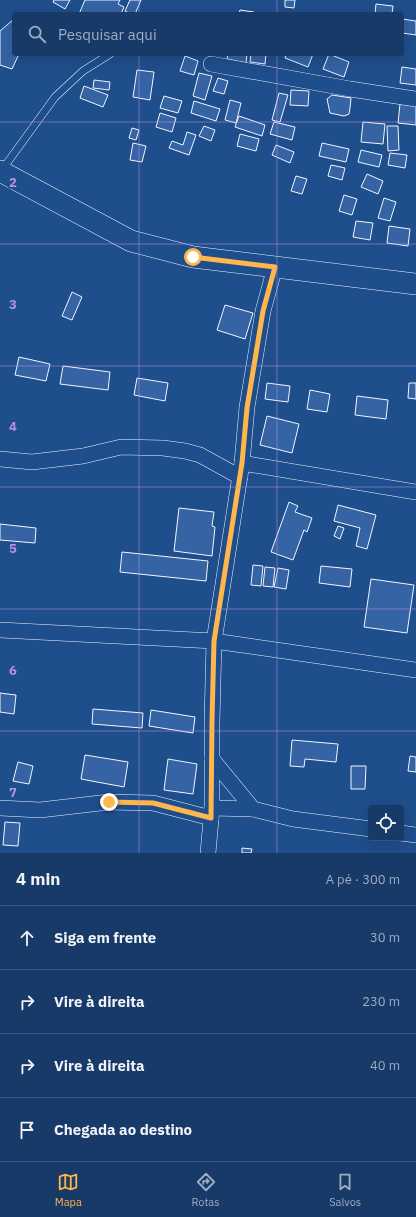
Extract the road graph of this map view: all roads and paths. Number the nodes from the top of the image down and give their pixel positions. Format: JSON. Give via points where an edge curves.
{"nodes":[{"id":1,"x":107,"y":56,"type":"edge"},
{"id":2,"x":211,"y":64,"type":"dead end"},
{"id":3,"x":416,"y":99,"type":"edge"},
{"id":4,"x":0,"y":172,"type":"edge"},
{"id":5,"x":275,"y":267,"type":"junction"},
{"id":6,"x":416,"y":284,"type":"edge"},
{"id":7,"x":0,"y":458,"type":"edge"},
{"id":8,"x":241,"y":470,"type":"junction"},
{"id":9,"x":416,"y":492,"type":"edge"},
{"id":10,"x":0,"y":630,"type":"edge"},
{"id":11,"x":214,"y":641,"type":"junction"},
{"id":12,"x":416,"y":670,"type":"edge"},
{"id":13,"x":212,"y":759,"type":"junction"},
{"id":14,"x":0,"y":808,"type":"edge"},
{"id":15,"x":253,"y":809,"type":"junction"},
{"id":16,"x":211,"y":813,"type":"junction"},
{"id":17,"x":368,"y":829,"type":"edge"},
{"id":18,"x":404,"y":833,"type":"edge"},
{"id":19,"x":416,"y":835,"type":"edge"},
{"id":20,"x":208,"y":853,"type":"edge"}],
"edges":[{"from":1,"to":4,"type":"lane","via":[[83,71],[55,97]]},
{"from":2,"to":3,"type":"street"},
{"from":4,"to":5,"type":"street","via":[[131,241],[193,257]]},
{"from":5,"to":6,"type":"street"},
{"from":5,"to":8,"type":"street","via":[[262,318],[247,408]]},
{"from":7,"to":8,"type":"street","via":[[32,462],[83,456],[121,447],[163,448],[200,455]]},
{"from":8,"to":9,"type":"street"},
{"from":8,"to":11,"type":"street"},
{"from":10,"to":11,"type":"street"},
{"from":11,"to":12,"type":"street"},
{"from":11,"to":13,"type":"street"},
{"from":13,"to":15,"type":"street"},
{"from":13,"to":16,"type":"street"},
{"from":14,"to":16,"type":"street","via":[[40,810],[109,802],[153,803]]},
{"from":15,"to":16,"type":"street"},
{"from":15,"to":17,"type":"street","via":[[293,819]]},
{"from":16,"to":20,"type":"street"},
{"from":18,"to":19,"type":"street"}]}
